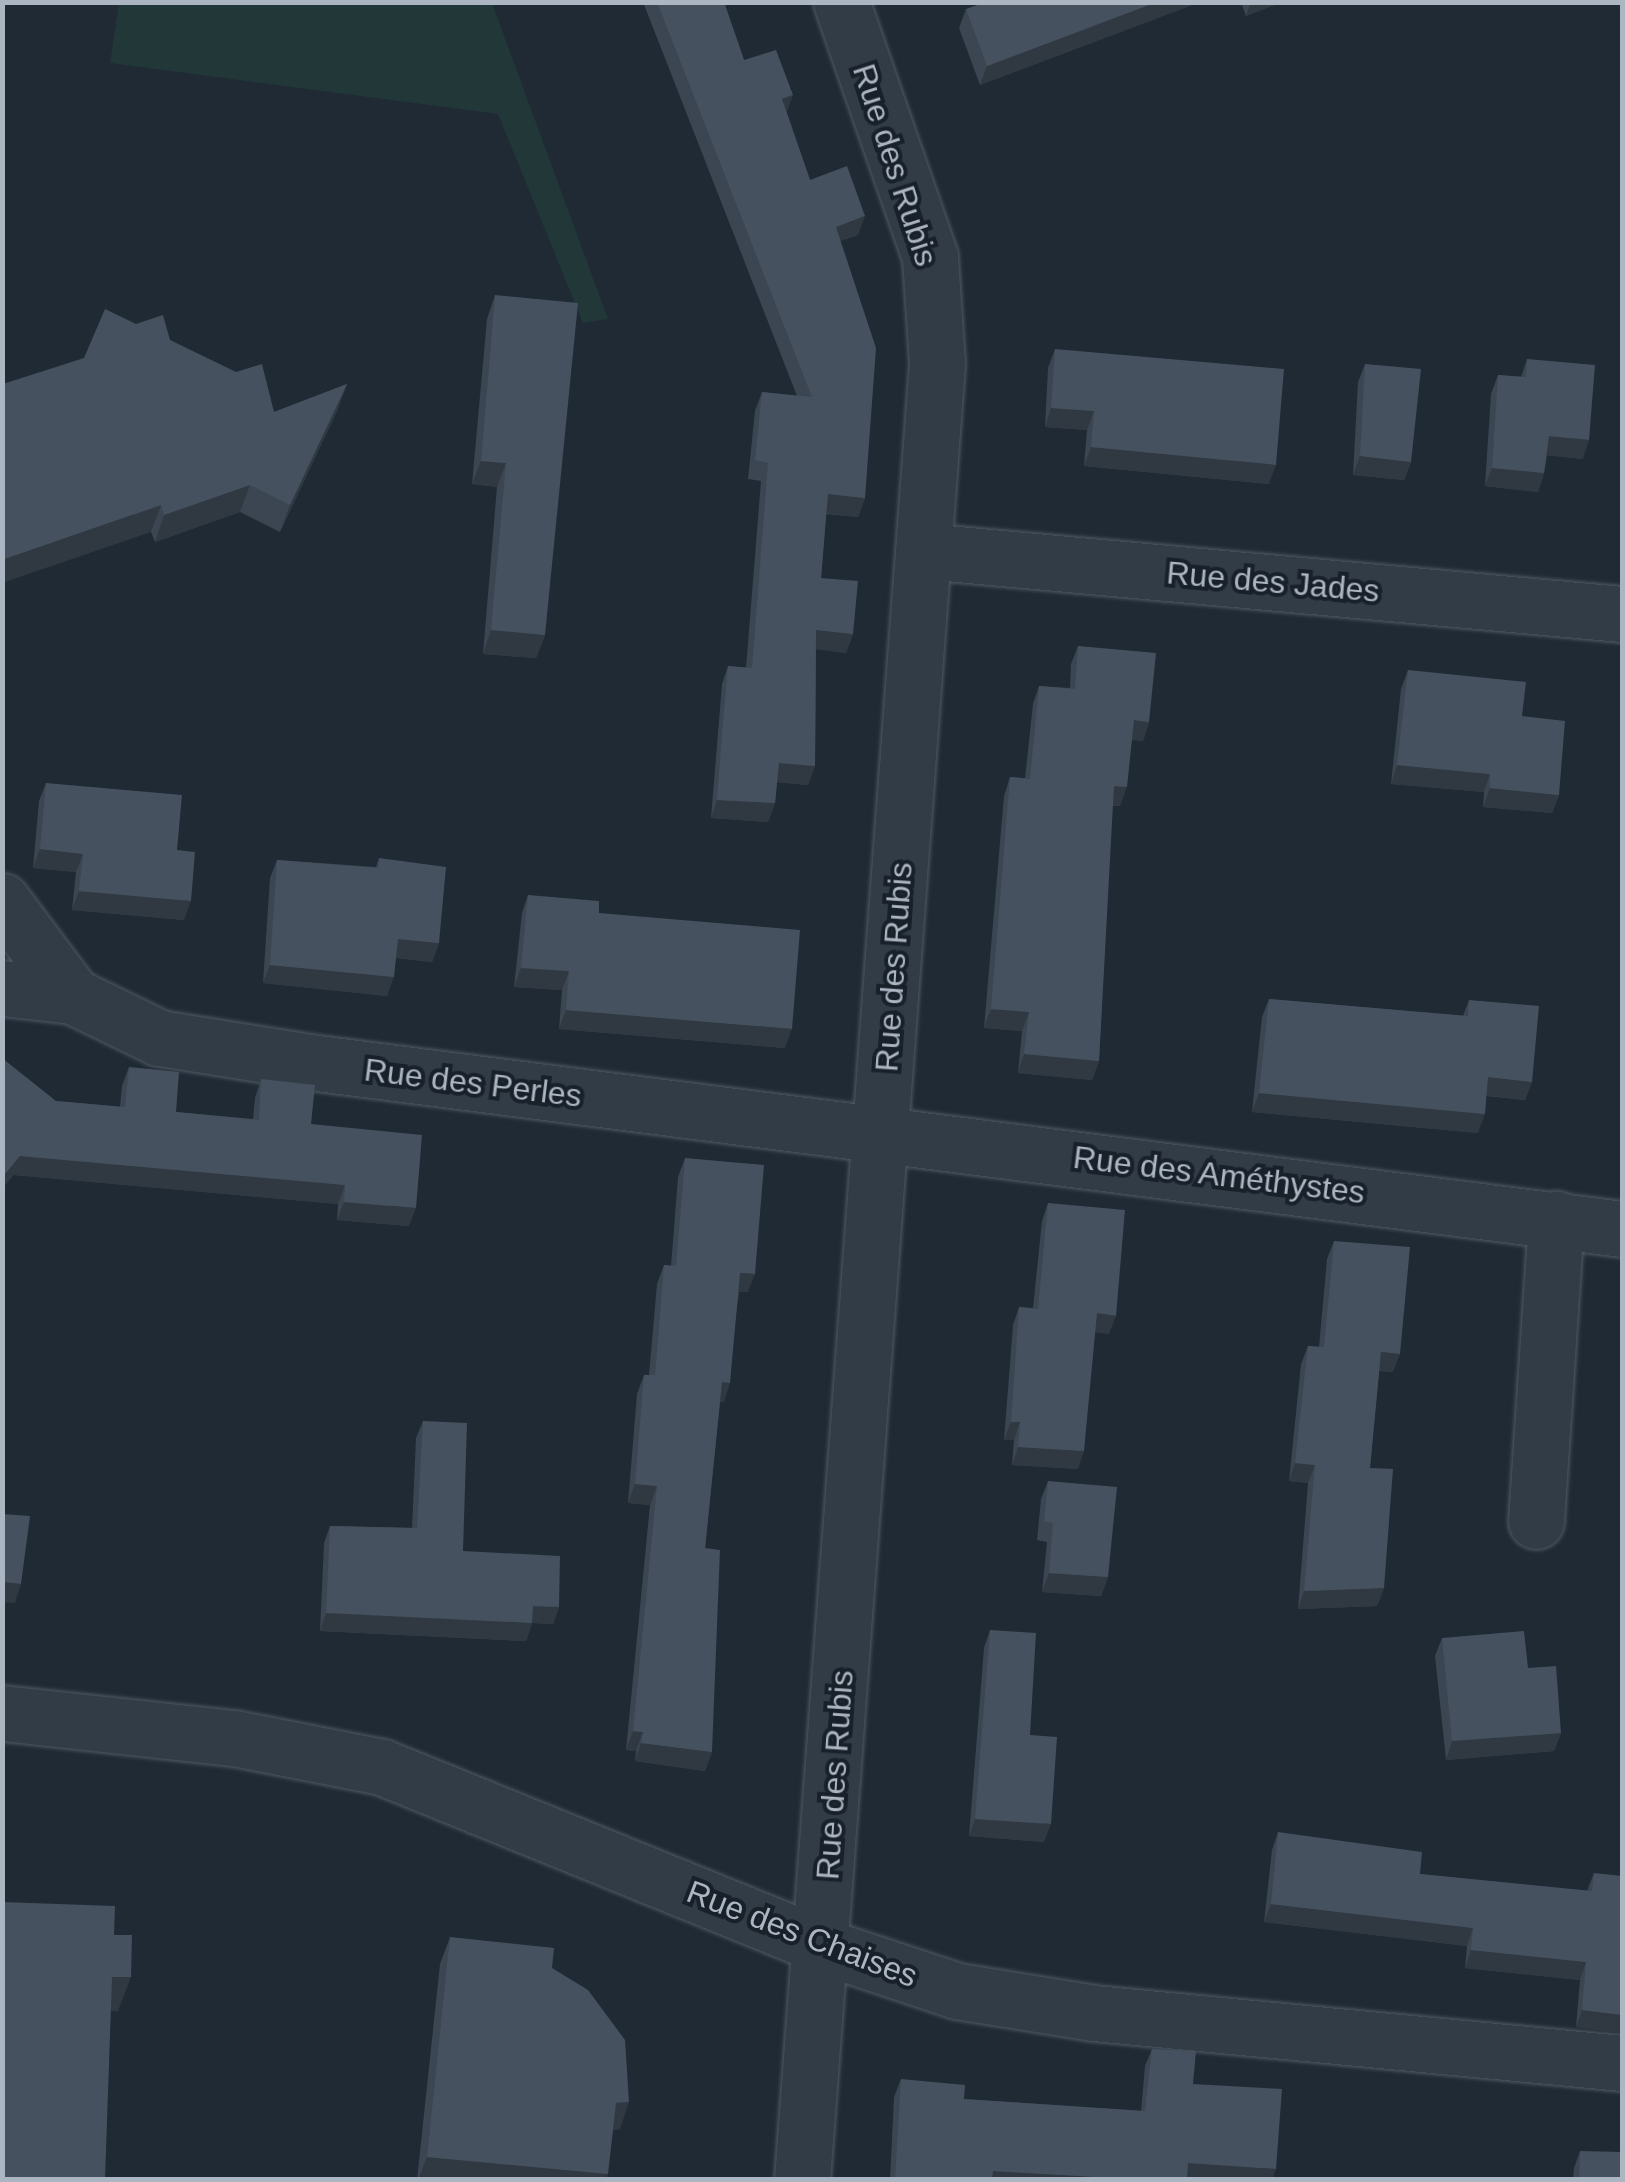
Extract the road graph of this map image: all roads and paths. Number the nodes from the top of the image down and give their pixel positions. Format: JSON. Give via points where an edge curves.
{"nodes":[{"id":1,"x":841,"y":2,"type":"edge"},
{"id":2,"x":924,"y":551,"type":"junction"},
{"id":3,"x":1622,"y":614,"type":"edge"},
{"id":4,"x":2,"y":901,"type":"edge"},
{"id":5,"x":2,"y":988,"type":"edge"},
{"id":6,"x":73,"y":996,"type":"junction"},
{"id":7,"x":882,"y":1135,"type":"junction"},
{"id":8,"x":1556,"y":1219,"type":"junction"},
{"id":9,"x":1622,"y":1228,"type":"edge"},
{"id":10,"x":1536,"y":1521,"type":"dead end"},
{"id":11,"x":2,"y":1713,"type":"edge"},
{"id":12,"x":822,"y":1946,"type":"junction"},
{"id":13,"x":1622,"y":2064,"type":"edge"},
{"id":14,"x":802,"y":2180,"type":"edge"}],
"edges":[{"from":1,"to":2,"type":"street","name":"Rue des Rubis","via":[[930,257],[937,364]]},
{"from":2,"to":3,"type":"street","name":"Rue des Jades"},
{"from":2,"to":7,"type":"street","name":"Rue des Rubis"},
{"from":4,"to":6,"type":"street","name":"Rue des Perles"},
{"from":5,"to":6,"type":"street","name":"Rue des Perles"},
{"from":6,"to":7,"type":"street","name":"Rue des Perles","via":[[159,1038]]},
{"from":7,"to":8,"type":"street","name":"Rue des Améthystes"},
{"from":7,"to":12,"type":"street","name":"Rue des Rubis"},
{"from":8,"to":9,"type":"street","name":"Rue des Améthystes"},
{"from":8,"to":10,"type":"street"},
{"from":11,"to":12,"type":"street","name":"Rue des Chaises","via":[[234,1738],[382,1767]]},
{"from":12,"to":13,"type":"street","name":"Rue des Chaises","via":[[945,1988],[1094,2013]]},
{"from":12,"to":14,"type":"street","name":"Rue des Rubis"}]}
